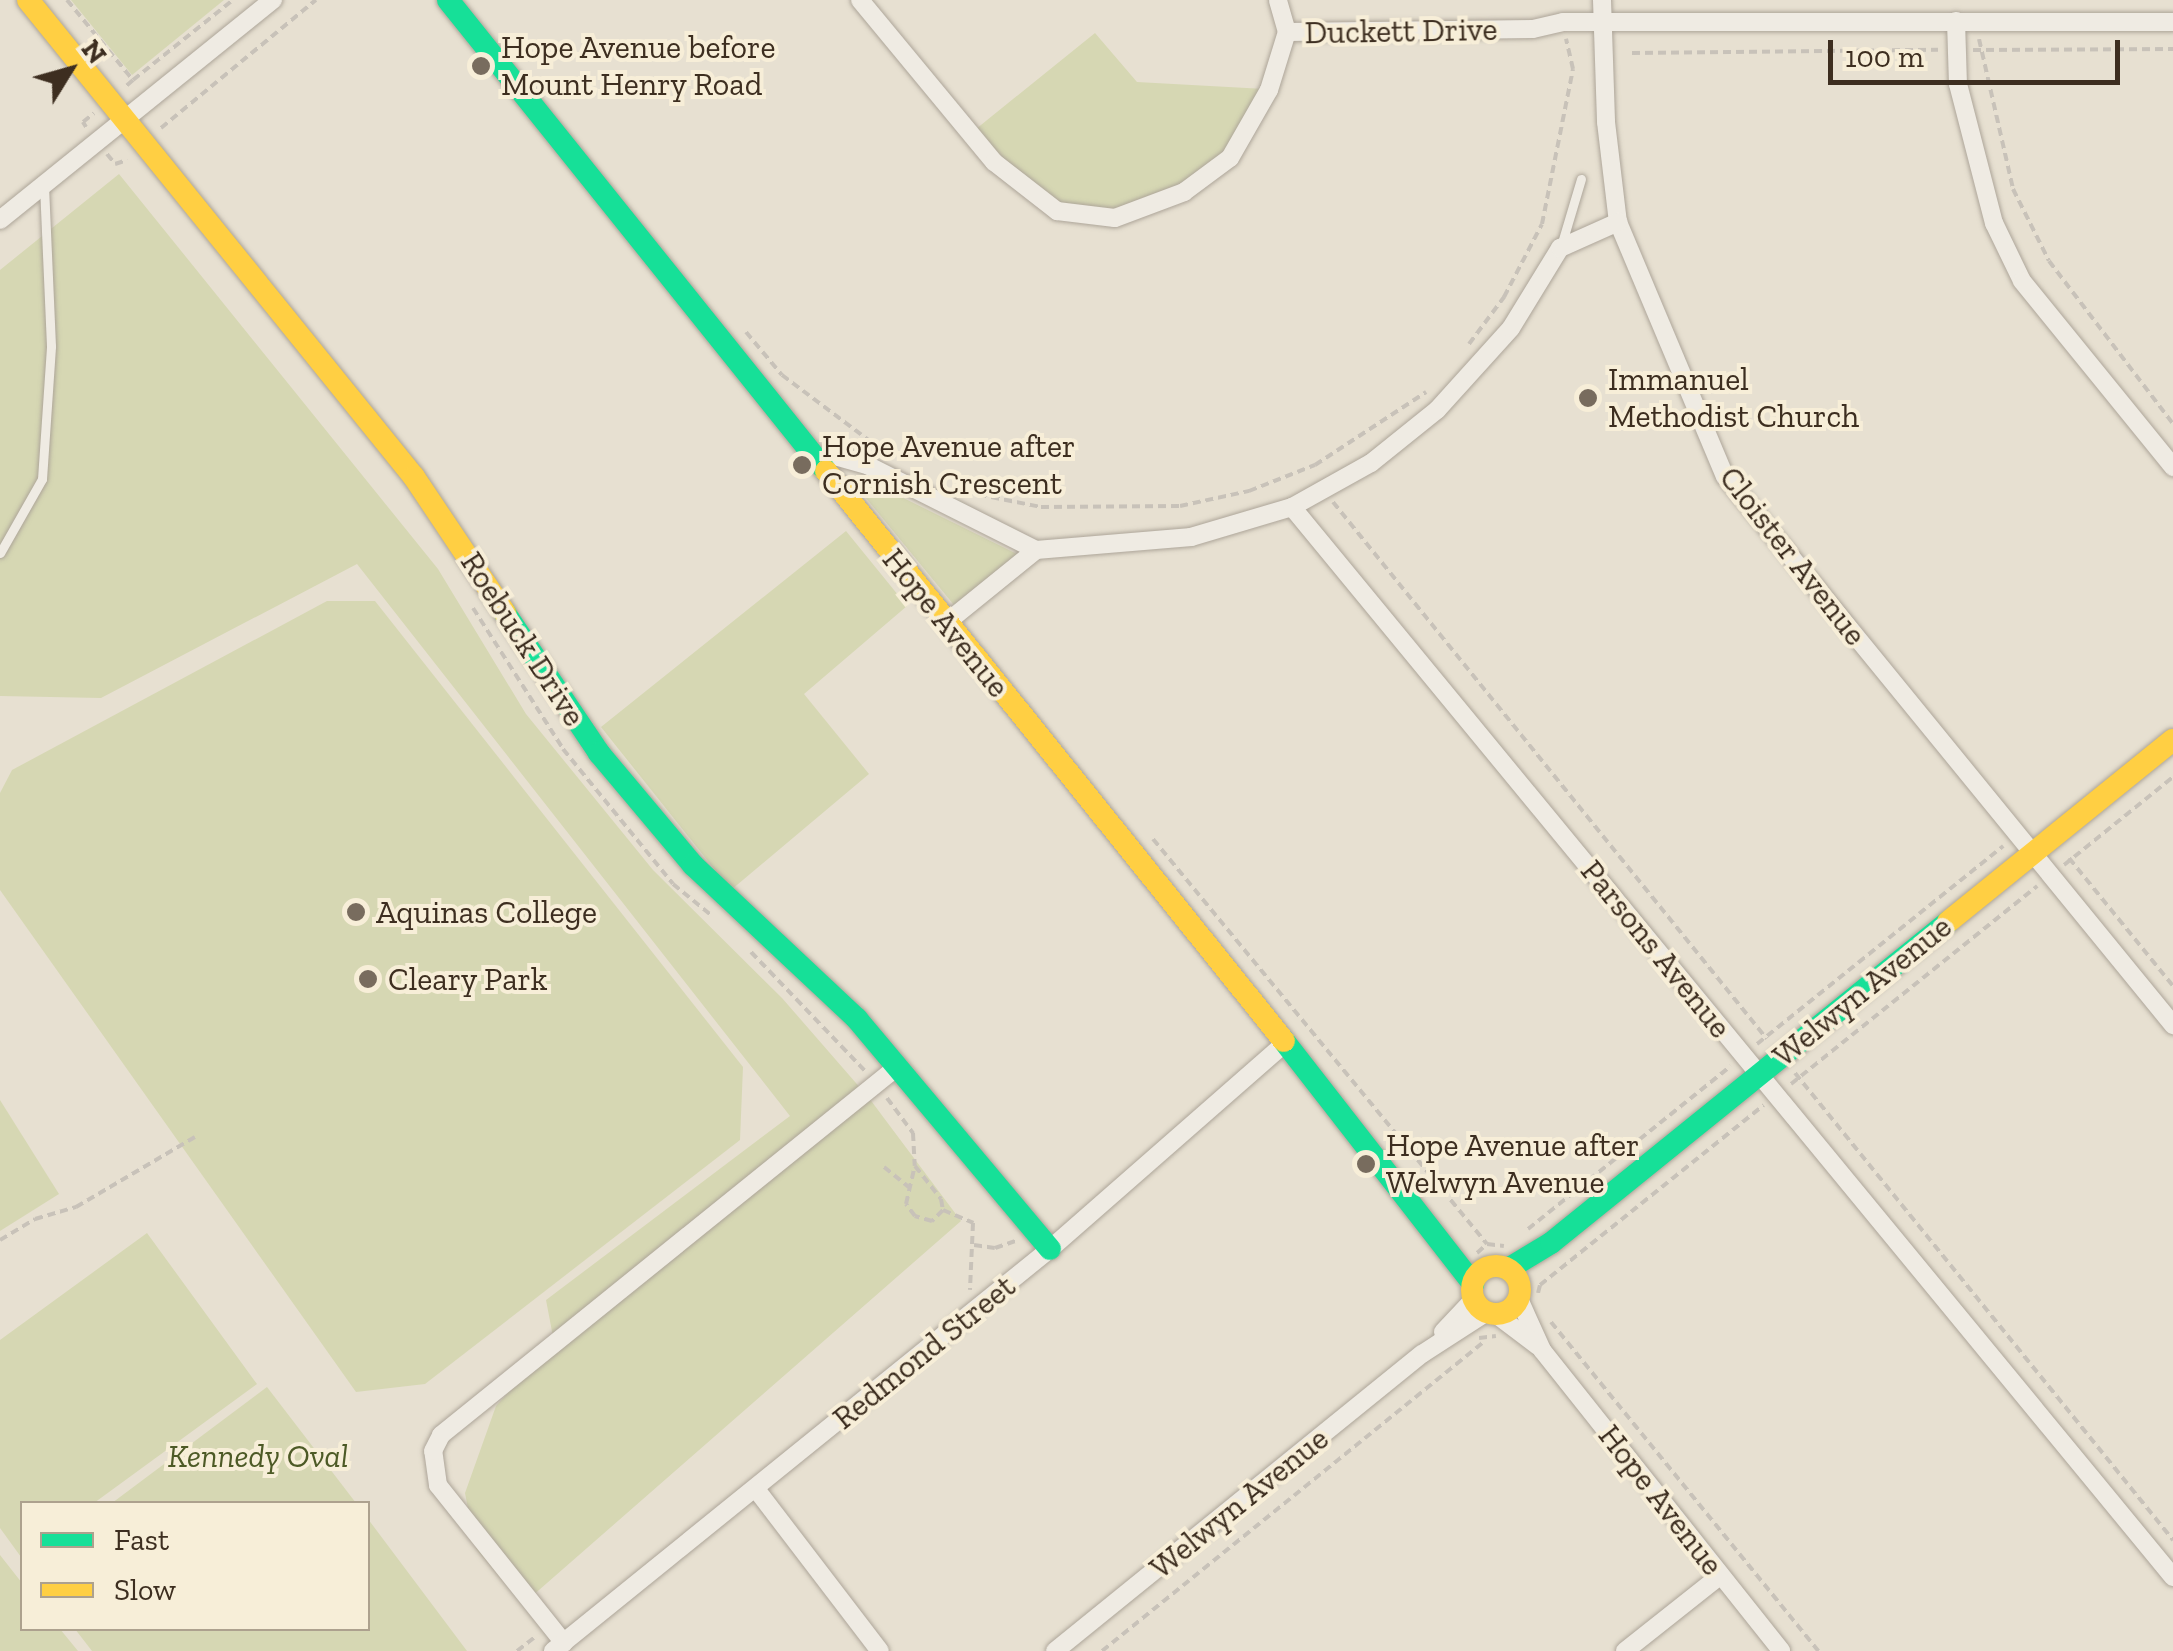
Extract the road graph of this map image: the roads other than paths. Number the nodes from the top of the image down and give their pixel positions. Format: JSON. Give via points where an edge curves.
{"nodes":[{"id":1,"x":28,"y":0,"type":"edge"},
{"id":2,"x":273,"y":0,"type":"edge"},
{"id":3,"x":448,"y":0,"type":"edge"},
{"id":4,"x":860,"y":0,"type":"edge"},
{"id":5,"x":1278,"y":0,"type":"edge"},
{"id":6,"x":1602,"y":0,"type":"edge"},
{"id":7,"x":1956,"y":21,"type":"junction"},
{"id":8,"x":1604,"y":22,"type":"junction"},
{"id":9,"x":2173,"y":22,"type":"edge"},
{"id":10,"x":1287,"y":32,"type":"junction"},
{"id":11,"x":123,"y":117,"type":"junction"},
{"id":12,"x":1582,"y":179,"type":"dead end"},
{"id":13,"x":44,"y":184,"type":"junction"},
{"id":14,"x":0,"y":220,"type":"edge"},
{"id":15,"x":1618,"y":222,"type":"junction"},
{"id":16,"x":1560,"y":248,"type":"junction"},
{"id":17,"x":814,"y":459,"type":"junction"},
{"id":18,"x":2173,"y":467,"type":"edge"},
{"id":19,"x":1292,"y":507,"type":"junction"},
{"id":20,"x":1036,"y":550,"type":"junction"},
{"id":21,"x":0,"y":553,"type":"edge"},
{"id":22,"x":946,"y":623,"type":"junction"},
{"id":23,"x":2173,"y":740,"type":"edge"},
{"id":24,"x":2032,"y":853,"type":"junction"},
{"id":25,"x":2173,"y":1026,"type":"edge"},
{"id":26,"x":1285,"y":1043,"type":"junction"},
{"id":27,"x":897,"y":1067,"type":"junction"},
{"id":28,"x":1759,"y":1075,"type":"junction"},
{"id":29,"x":1050,"y":1249,"type":"junction"},
{"id":30,"x":1502,"y":1290,"type":"junction"},
{"id":31,"x":756,"y":1489,"type":"junction"},
{"id":32,"x":1720,"y":1575,"type":"junction"},
{"id":33,"x":2173,"y":1577,"type":"edge"},
{"id":34,"x":559,"y":1647,"type":"edge"},
{"id":35,"x":880,"y":1651,"type":"edge"},
{"id":36,"x":1055,"y":1651,"type":"edge"},
{"id":37,"x":1625,"y":1651,"type":"edge"},
{"id":38,"x":1781,"y":1651,"type":"edge"}],
"edges":[{"from":1,"to":11,"type":"street","name":"Roebuck Drive"},
{"from":2,"to":11,"type":"street"},
{"from":3,"to":17,"type":"street","name":"Hope Avenue"},
{"from":4,"to":10,"type":"street","via":[[994,162],[1057,211],[1115,218],[1184,192],[1230,158],[1269,90]]},
{"from":5,"to":10,"type":"street"},
{"from":6,"to":8,"type":"street","name":"Cloister Avenue"},
{"from":7,"to":8,"type":"street","name":"Duckett Drive"},
{"from":7,"to":9,"type":"street","name":"Duckett Drive"},
{"from":7,"to":18,"type":"street","via":[[1958,84],[1994,223],[2022,280]]},
{"from":8,"to":10,"type":"street","name":"Duckett Drive"},
{"from":8,"to":15,"type":"street","name":"Cloister Avenue"},
{"from":11,"to":13,"type":"street"},
{"from":11,"to":27,"type":"street","name":"Roebuck Drive","via":[[414,477],[610,767],[693,865],[813,972]]},
{"from":12,"to":16,"type":"lane"},
{"from":13,"to":14,"type":"street"},
{"from":13,"to":21,"type":"lane","via":[[50,346],[42,479]]},
{"from":15,"to":16,"type":"street"},
{"from":15,"to":24,"type":"street","name":"Cloister Avenue","via":[[1725,476]]},
{"from":16,"to":19,"type":"street","via":[[1511,328],[1437,410],[1371,464]]},
{"from":17,"to":20,"type":"street","via":[[835,456],[868,466]]},
{"from":17,"to":22,"type":"street","name":"Hope Avenue"},
{"from":19,"to":20,"type":"street","via":[[1191,537]]},
{"from":19,"to":28,"type":"street","name":"Parsons Avenue"},
{"from":20,"to":22,"type":"street"},
{"from":22,"to":26,"type":"street","name":"Hope Avenue"},
{"from":23,"to":24,"type":"street","name":"Welwyn Avenue"},
{"from":24,"to":25,"type":"street","name":"Cloister Avenue"},
{"from":24,"to":28,"type":"street","name":"Welwyn Avenue"},
{"from":26,"to":29,"type":"street","name":"Redmond Street"},
{"from":26,"to":30,"type":"street","name":"Hope Avenue","via":[[1448,1244]]},
{"from":27,"to":29,"type":"street","name":"Roebuck Drive"},
{"from":27,"to":34,"type":"street","via":[[441,1435],[432,1451],[438,1485]]},
{"from":28,"to":30,"type":"street","name":"Welwyn Avenue"},
{"from":28,"to":33,"type":"street","name":"Parsons Avenue"},
{"from":29,"to":31,"type":"street","name":"Redmond Street"},
{"from":30,"to":32,"type":"street","name":"Hope Avenue"},
{"from":30,"to":36,"type":"street","name":"Welwyn Avenue"},
{"from":31,"to":34,"type":"street","name":"Redmond Street"},
{"from":31,"to":35,"type":"street"},
{"from":32,"to":37,"type":"street"},
{"from":32,"to":38,"type":"street","name":"Hope Avenue"}]}
